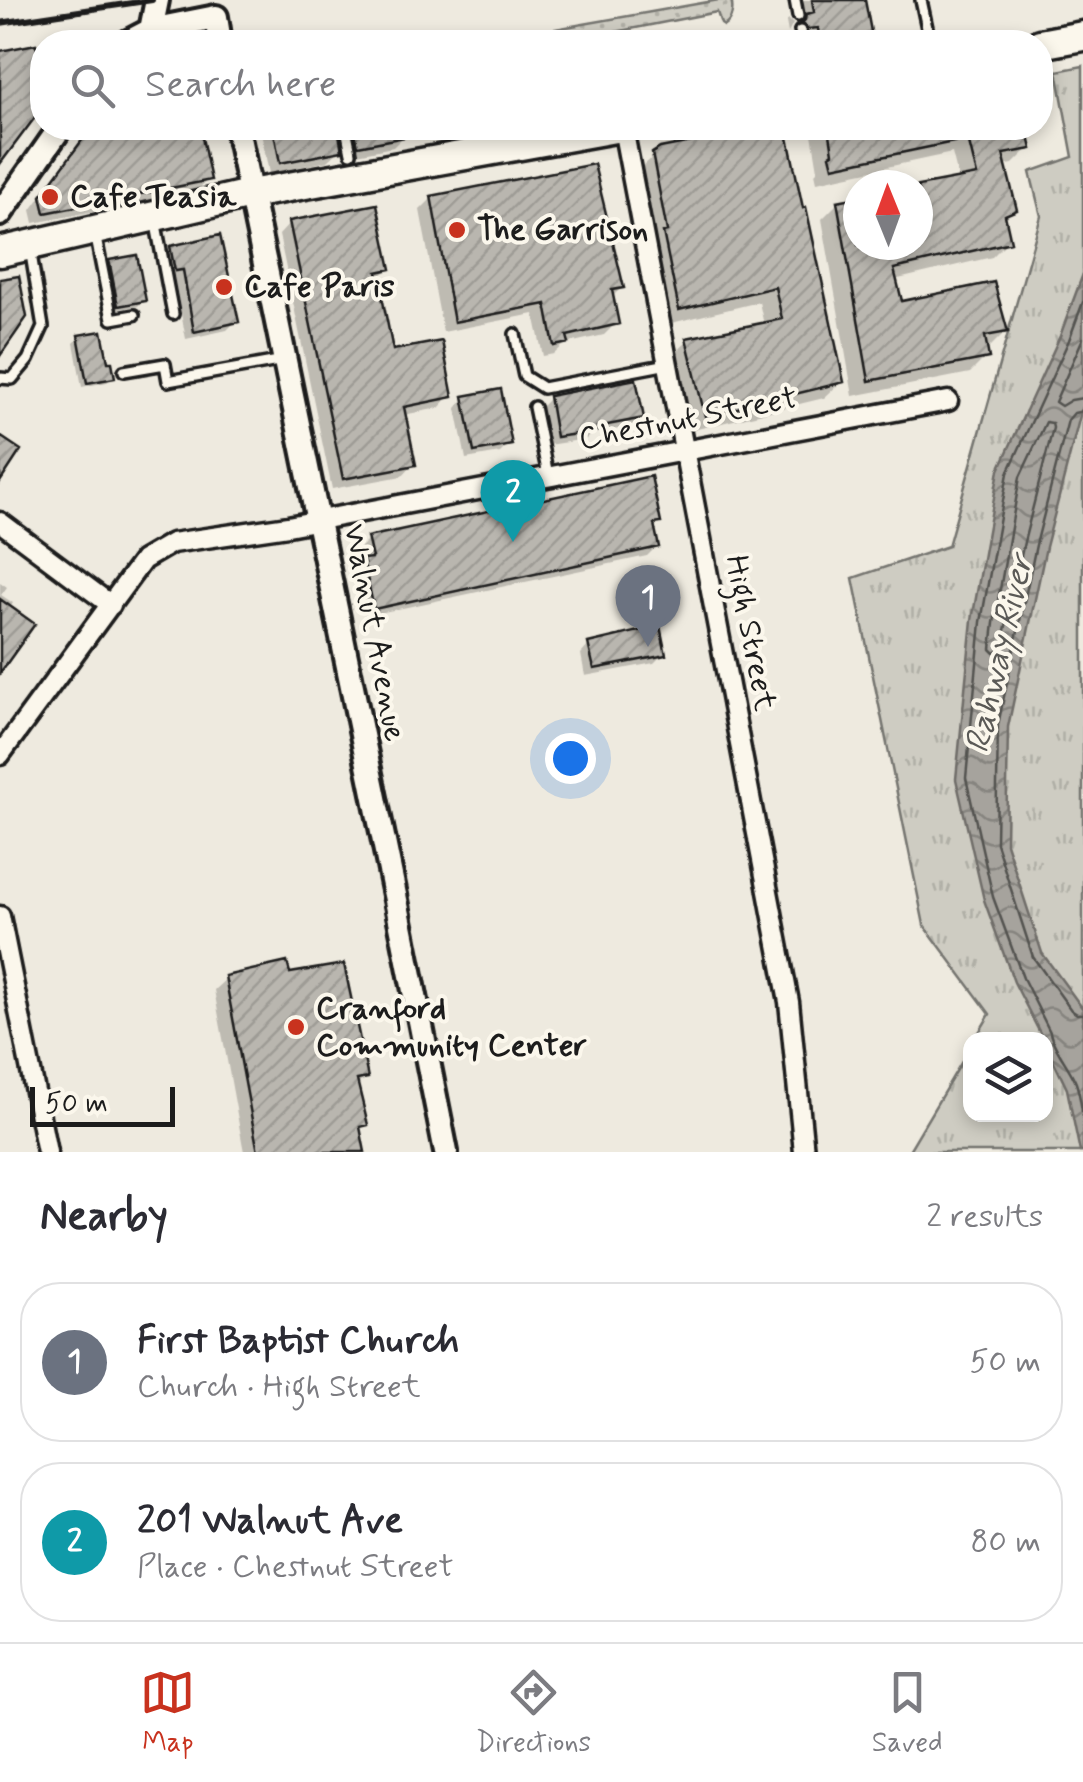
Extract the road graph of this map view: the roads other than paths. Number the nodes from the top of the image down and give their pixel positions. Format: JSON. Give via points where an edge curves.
{"nodes":[{"id":1,"x":795,"y":0,"type":"edge"},
{"id":2,"x":921,"y":0,"type":"edge"},
{"id":3,"x":214,"y":6,"type":"edge"},
{"id":4,"x":154,"y":13,"type":"edge"},
{"id":5,"x":798,"y":16,"type":"dead end"},
{"id":6,"x":927,"y":30,"type":"edge"},
{"id":7,"x":1083,"y":36,"type":"edge"},
{"id":8,"x":1053,"y":42,"type":"edge"},
{"id":9,"x":52,"y":140,"type":"edge"},
{"id":10,"x":239,"y":140,"type":"edge"},
{"id":11,"x":348,"y":140,"type":"edge"},
{"id":12,"x":552,"y":140,"type":"edge"},
{"id":13,"x":621,"y":140,"type":"edge"},
{"id":14,"x":351,"y":153,"type":"dead end"},
{"id":15,"x":250,"y":194,"type":"junction"},
{"id":16,"x":0,"y":214,"type":"edge"},
{"id":17,"x":154,"y":216,"type":"junction"},
{"id":18,"x":94,"y":230,"type":"junction"},
{"id":19,"x":30,"y":245,"type":"junction"},
{"id":20,"x":0,"y":252,"type":"edge"},
{"id":21,"x":173,"y":314,"type":"dead end"},
{"id":22,"x":134,"y":315,"type":"dead end"},
{"id":23,"x":515,"y":334,"type":"dead end"},
{"id":24,"x":285,"y":360,"type":"junction"},
{"id":25,"x":668,"y":364,"type":"junction"},
{"id":26,"x":124,"y":371,"type":"dead end"},
{"id":27,"x":0,"y":378,"type":"edge"},
{"id":28,"x":948,"y":401,"type":"dead end"},
{"id":29,"x":534,"y":407,"type":"dead end"},
{"id":30,"x":684,"y":449,"type":"junction"},
{"id":31,"x":548,"y":475,"type":"junction"},
{"id":32,"x":318,"y":519,"type":"junction"},
{"id":33,"x":0,"y":522,"type":"edge"},
{"id":34,"x":110,"y":606,"type":"junction"},
{"id":35,"x":0,"y":756,"type":"edge"},
{"id":36,"x":0,"y":916,"type":"edge"},
{"id":37,"x":47,"y":1152,"type":"edge"},
{"id":38,"x":446,"y":1152,"type":"edge"},
{"id":39,"x":804,"y":1152,"type":"edge"}],
"edges":[{"from":1,"to":5,"type":"lane"},
{"from":2,"to":6,"type":"lane"},
{"from":3,"to":4,"type":"street"},
{"from":7,"to":8,"type":"main road"},
{"from":9,"to":16,"type":"street"},
{"from":10,"to":15,"type":"street","name":"Walnut Avenue"},
{"from":11,"to":14,"type":"lane"},
{"from":12,"to":15,"type":"main road"},
{"from":13,"to":25,"type":"street","name":"High Street"},
{"from":15,"to":17,"type":"main road"},
{"from":15,"to":24,"type":"street","name":"Walnut Avenue"},
{"from":17,"to":18,"type":"main road"},
{"from":17,"to":21,"type":"lane"},
{"from":18,"to":19,"type":"main road"},
{"from":18,"to":22,"type":"lane","via":[[112,320]]},
{"from":19,"to":20,"type":"main road"},
{"from":19,"to":27,"type":"lane","via":[[43,327],[12,380]]},
{"from":23,"to":25,"type":"lane","via":[[524,376],[543,388]]},
{"from":24,"to":26,"type":"lane","via":[[168,381],[164,364]]},
{"from":24,"to":32,"type":"street","name":"Walnut Avenue"},
{"from":25,"to":30,"type":"street","name":"High Street"},
{"from":28,"to":30,"type":"street","name":"Chestnut Street"},
{"from":29,"to":31,"type":"lane"},
{"from":30,"to":31,"type":"street","name":"Chestnut Street"},
{"from":30,"to":39,"type":"street","name":"High Street","via":[[790,1002]]},
{"from":31,"to":32,"type":"street","name":"Chestnut Street"},
{"from":32,"to":34,"type":"street","name":"Chestnut Street","via":[[172,544],[143,560]]},
{"from":32,"to":38,"type":"street","name":"Walnut Avenue"},
{"from":33,"to":34,"type":"street"},
{"from":34,"to":35,"type":"street","name":"Chestnut Street"},
{"from":36,"to":37,"type":"street"}]}
